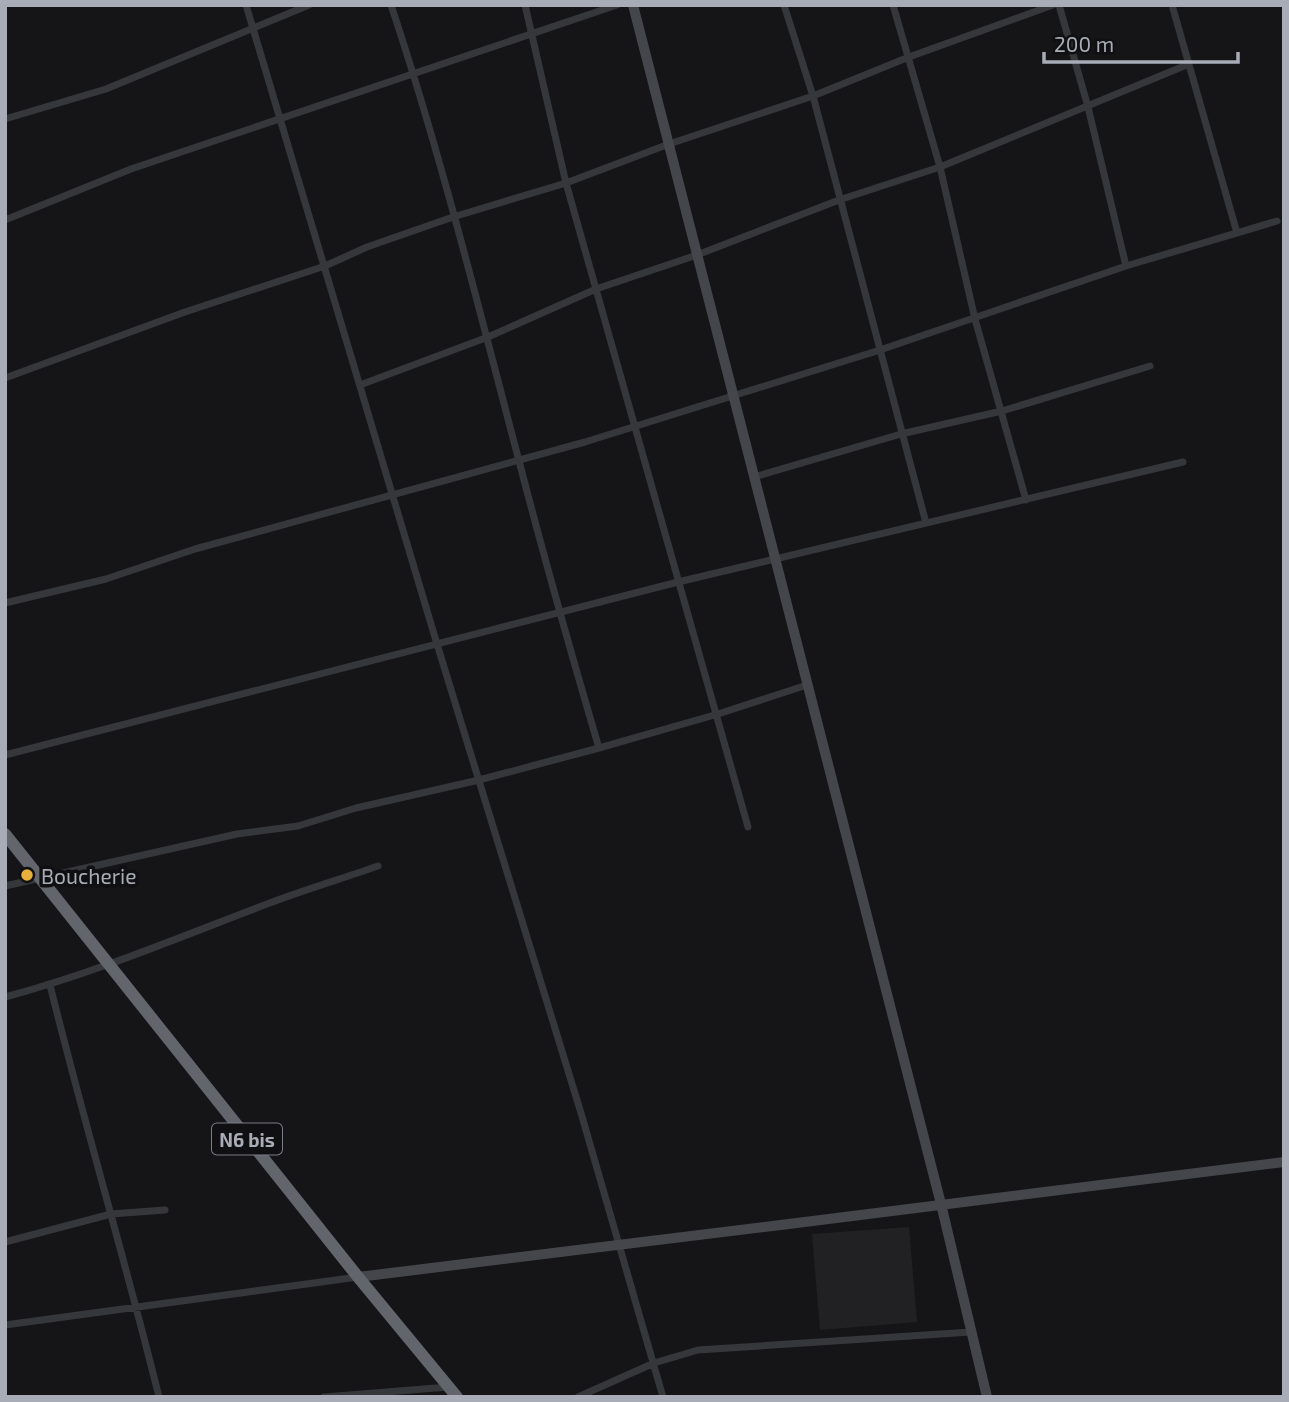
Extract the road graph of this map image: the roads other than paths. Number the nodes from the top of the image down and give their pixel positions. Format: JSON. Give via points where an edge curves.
{"nodes":[{"id":1,"x":246,"y":5,"type":"edge"},
{"id":2,"x":309,"y":5,"type":"edge"},
{"id":3,"x":391,"y":5,"type":"edge"},
{"id":4,"x":526,"y":5,"type":"edge"},
{"id":5,"x":617,"y":5,"type":"edge"},
{"id":6,"x":633,"y":5,"type":"edge"},
{"id":7,"x":784,"y":5,"type":"edge"},
{"id":8,"x":893,"y":5,"type":"edge"},
{"id":9,"x":1053,"y":5,"type":"edge"},
{"id":10,"x":1059,"y":5,"type":"edge"},
{"id":11,"x":1172,"y":5,"type":"edge"},
{"id":12,"x":253,"y":29,"type":"junction"},
{"id":13,"x":533,"y":33,"type":"junction"},
{"id":14,"x":909,"y":57,"type":"junction"},
{"id":15,"x":1189,"y":64,"type":"junction"},
{"id":16,"x":413,"y":72,"type":"junction"},
{"id":17,"x":813,"y":96,"type":"junction"},
{"id":18,"x":1088,"y":107,"type":"junction"},
{"id":19,"x":5,"y":119,"type":"edge"},
{"id":20,"x":281,"y":120,"type":"junction"},
{"id":21,"x":669,"y":144,"type":"junction"},
{"id":22,"x":940,"y":167,"type":"junction"},
{"id":23,"x":566,"y":183,"type":"junction"},
{"id":24,"x":839,"y":200,"type":"junction"},
{"id":25,"x":453,"y":217,"type":"junction"},
{"id":26,"x":5,"y":220,"type":"edge"},
{"id":27,"x":1277,"y":220,"type":"dead end"},
{"id":28,"x":1237,"y":233,"type":"junction"},
{"id":29,"x":697,"y":255,"type":"junction"},
{"id":30,"x":325,"y":266,"type":"junction"},
{"id":31,"x":1126,"y":267,"type":"junction"},
{"id":32,"x":596,"y":289,"type":"junction"},
{"id":33,"x":975,"y":319,"type":"junction"},
{"id":34,"x":488,"y":337,"type":"junction"},
{"id":35,"x":880,"y":350,"type":"junction"},
{"id":36,"x":1150,"y":366,"type":"dead end"},
{"id":37,"x":5,"y":378,"type":"edge"},
{"id":38,"x":360,"y":385,"type":"junction"},
{"id":39,"x":733,"y":396,"type":"junction"},
{"id":40,"x":1002,"y":411,"type":"junction"},
{"id":41,"x":634,"y":427,"type":"junction"},
{"id":42,"x":901,"y":434,"type":"junction"},
{"id":43,"x":518,"y":460,"type":"junction"},
{"id":44,"x":1183,"y":461,"type":"dead end"},
{"id":45,"x":754,"y":477,"type":"junction"},
{"id":46,"x":393,"y":495,"type":"junction"},
{"id":47,"x":1026,"y":500,"type":"junction"},
{"id":48,"x":926,"y":523,"type":"junction"},
{"id":49,"x":775,"y":558,"type":"junction"},
{"id":50,"x":678,"y":582,"type":"junction"},
{"id":51,"x":5,"y":603,"type":"edge"},
{"id":52,"x":559,"y":612,"type":"junction"},
{"id":53,"x":437,"y":644,"type":"junction"},
{"id":54,"x":807,"y":685,"type":"junction"},
{"id":55,"x":718,"y":714,"type":"junction"},
{"id":56,"x":599,"y":748,"type":"junction"},
{"id":57,"x":5,"y":755,"type":"edge"},
{"id":58,"x":480,"y":780,"type":"junction"},
{"id":59,"x":748,"y":828,"type":"dead end"},
{"id":60,"x":5,"y":834,"type":"edge"},
{"id":61,"x":378,"y":866,"type":"dead end"},
{"id":62,"x":41,"y":878,"type":"junction"},
{"id":63,"x":5,"y":886,"type":"edge"},
{"id":64,"x":108,"y":964,"type":"junction"},
{"id":65,"x":50,"y":985,"type":"junction"},
{"id":66,"x":5,"y":997,"type":"edge"},
{"id":67,"x":1284,"y":1162,"type":"edge"},
{"id":68,"x":940,"y":1204,"type":"junction"},
{"id":69,"x":164,"y":1210,"type":"dead end"},
{"id":70,"x":111,"y":1214,"type":"junction"},
{"id":71,"x":5,"y":1242,"type":"edge"},
{"id":72,"x":621,"y":1246,"type":"junction"},
{"id":73,"x":358,"y":1277,"type":"junction"},
{"id":74,"x":137,"y":1307,"type":"junction"},
{"id":75,"x":5,"y":1325,"type":"edge"},
{"id":76,"x":971,"y":1332,"type":"junction"},
{"id":77,"x":654,"y":1363,"type":"junction"},
{"id":78,"x":453,"y":1392,"type":"edge"},
{"id":79,"x":159,"y":1397,"type":"edge"},
{"id":80,"x":324,"y":1397,"type":"edge"},
{"id":81,"x":578,"y":1397,"type":"edge"},
{"id":82,"x":663,"y":1397,"type":"edge"},
{"id":83,"x":986,"y":1397,"type":"edge"}],
"edges":[{"from":1,"to":12,"type":"street"},
{"from":2,"to":12,"type":"street"},
{"from":3,"to":16,"type":"street"},
{"from":4,"to":13,"type":"street"},
{"from":5,"to":13,"type":"street"},
{"from":6,"to":21,"type":"street"},
{"from":7,"to":17,"type":"street"},
{"from":8,"to":14,"type":"street"},
{"from":9,"to":14,"type":"street"},
{"from":10,"to":18,"type":"street"},
{"from":11,"to":15,"type":"street"},
{"from":12,"to":19,"type":"street","via":[[106,89]]},
{"from":12,"to":20,"type":"street"},
{"from":13,"to":16,"type":"street"},
{"from":13,"to":23,"type":"street"},
{"from":14,"to":17,"type":"street"},
{"from":14,"to":22,"type":"street"},
{"from":15,"to":18,"type":"street"},
{"from":15,"to":28,"type":"street"},
{"from":16,"to":20,"type":"street"},
{"from":16,"to":25,"type":"street"},
{"from":17,"to":21,"type":"street"},
{"from":17,"to":24,"type":"street"},
{"from":18,"to":22,"type":"street"},
{"from":18,"to":31,"type":"street"},
{"from":20,"to":26,"type":"street","via":[[131,169]]},
{"from":20,"to":30,"type":"street"},
{"from":21,"to":23,"type":"street"},
{"from":21,"to":29,"type":"street"},
{"from":22,"to":24,"type":"street"},
{"from":22,"to":33,"type":"street"},
{"from":23,"to":25,"type":"street"},
{"from":23,"to":32,"type":"street"},
{"from":24,"to":29,"type":"street"},
{"from":24,"to":35,"type":"street"},
{"from":25,"to":30,"type":"street"},
{"from":25,"to":34,"type":"street"},
{"from":27,"to":28,"type":"street"},
{"from":28,"to":31,"type":"street"},
{"from":29,"to":32,"type":"street"},
{"from":29,"to":39,"type":"street"},
{"from":30,"to":37,"type":"street"},
{"from":30,"to":38,"type":"street"},
{"from":31,"to":33,"type":"street"},
{"from":32,"to":34,"type":"street"},
{"from":32,"to":41,"type":"street"},
{"from":33,"to":35,"type":"street"},
{"from":33,"to":40,"type":"street"},
{"from":34,"to":38,"type":"street"},
{"from":34,"to":43,"type":"street"},
{"from":35,"to":39,"type":"street"},
{"from":35,"to":42,"type":"street"},
{"from":36,"to":40,"type":"street"},
{"from":38,"to":46,"type":"street"},
{"from":39,"to":41,"type":"street"},
{"from":39,"to":45,"type":"street"},
{"from":40,"to":42,"type":"street"},
{"from":40,"to":47,"type":"street"},
{"from":41,"to":43,"type":"street"},
{"from":41,"to":50,"type":"street"},
{"from":42,"to":45,"type":"street"},
{"from":42,"to":48,"type":"street"},
{"from":43,"to":46,"type":"street"},
{"from":43,"to":52,"type":"street"},
{"from":44,"to":47,"type":"street"},
{"from":45,"to":49,"type":"street"},
{"from":46,"to":51,"type":"street","via":[[195,549],[106,579]]},
{"from":46,"to":53,"type":"street"},
{"from":47,"to":48,"type":"street"},
{"from":48,"to":49,"type":"street"},
{"from":49,"to":50,"type":"street"},
{"from":49,"to":54,"type":"street"},
{"from":50,"to":52,"type":"street"},
{"from":50,"to":55,"type":"street"},
{"from":52,"to":53,"type":"street"},
{"from":52,"to":56,"type":"street"},
{"from":53,"to":57,"type":"street"},
{"from":53,"to":58,"type":"street"},
{"from":54,"to":55,"type":"street"},
{"from":54,"to":68,"type":"street"},
{"from":55,"to":56,"type":"street"},
{"from":55,"to":59,"type":"street"},
{"from":56,"to":58,"type":"street"},
{"from":58,"to":62,"type":"street","via":[[298,826]]},
{"from":58,"to":72,"type":"street"},
{"from":60,"to":62,"type":"highway","number":"N6 bis"},
{"from":61,"to":64,"type":"street"},
{"from":62,"to":63,"type":"street"},
{"from":62,"to":64,"type":"highway","number":"N6 bis"},
{"from":64,"to":65,"type":"street"},
{"from":64,"to":73,"type":"highway","number":"N6 bis"},
{"from":65,"to":66,"type":"street"},
{"from":65,"to":70,"type":"street"},
{"from":67,"to":68,"type":"street"},
{"from":68,"to":72,"type":"street"},
{"from":68,"to":76,"type":"street"},
{"from":69,"to":70,"type":"street"},
{"from":70,"to":71,"type":"street"},
{"from":70,"to":74,"type":"street"},
{"from":72,"to":73,"type":"street"},
{"from":72,"to":77,"type":"street"},
{"from":73,"to":74,"type":"street"},
{"from":73,"to":78,"type":"highway","number":"N6 bis"},
{"from":74,"to":75,"type":"street"},
{"from":74,"to":79,"type":"street"},
{"from":76,"to":77,"type":"street","via":[[720,1347]]},
{"from":76,"to":83,"type":"street"},
{"from":77,"to":81,"type":"street"},
{"from":77,"to":82,"type":"street"},
{"from":78,"to":80,"type":"street"}]}
